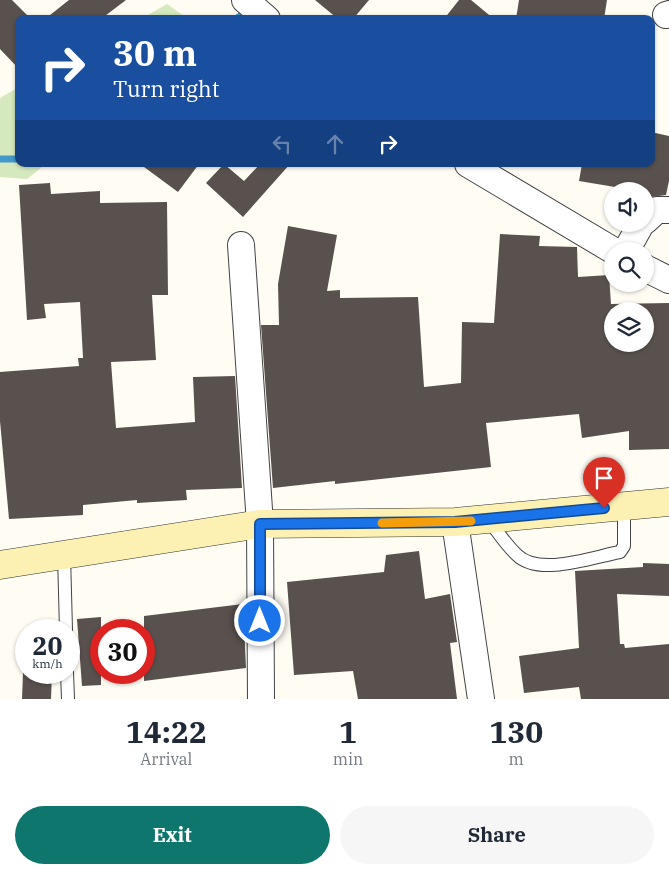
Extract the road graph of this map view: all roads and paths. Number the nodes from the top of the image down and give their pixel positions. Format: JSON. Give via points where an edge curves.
{"nodes":[{"id":1,"x":473,"y":167,"type":"edge"},
{"id":2,"x":669,"y":210,"type":"edge"},
{"id":3,"x":654,"y":213,"type":"edge"},
{"id":4,"x":241,"y":245,"type":"dead end"},
{"id":5,"x":604,"y":245,"type":"edge"},
{"id":6,"x":654,"y":272,"type":"edge"},
{"id":7,"x":669,"y":280,"type":"edge"},
{"id":8,"x":669,"y":502,"type":"edge"},
{"id":9,"x":624,"y":507,"type":"junction"},
{"id":10,"x":488,"y":519,"type":"junction"},
{"id":11,"x":455,"y":522,"type":"junction"},
{"id":12,"x":260,"y":524,"type":"junction"},
{"id":13,"x":64,"y":555,"type":"junction"},
{"id":14,"x":0,"y":565,"type":"edge"},
{"id":15,"x":66,"y":619,"type":"edge"},
{"id":16,"x":67,"y":684,"type":"edge"},
{"id":17,"x":68,"y":699,"type":"edge"},
{"id":18,"x":261,"y":699,"type":"edge"},
{"id":19,"x":481,"y":699,"type":"edge"}],
"edges":[{"from":1,"to":5,"type":"street"},
{"from":2,"to":3,"type":"street"},
{"from":4,"to":12,"type":"street"},
{"from":6,"to":7,"type":"street"},
{"from":8,"to":9,"type":"main road"},
{"from":9,"to":10,"type":"main road"},
{"from":9,"to":10,"type":"lane","via":[[624,546],[620,552],[550,566],[532,564],[518,557]]},
{"from":10,"to":11,"type":"main road"},
{"from":11,"to":12,"type":"main road"},
{"from":11,"to":19,"type":"street"},
{"from":12,"to":13,"type":"main road"},
{"from":12,"to":18,"type":"street"},
{"from":13,"to":14,"type":"main road"},
{"from":13,"to":15,"type":"lane"},
{"from":16,"to":17,"type":"lane"}]}
